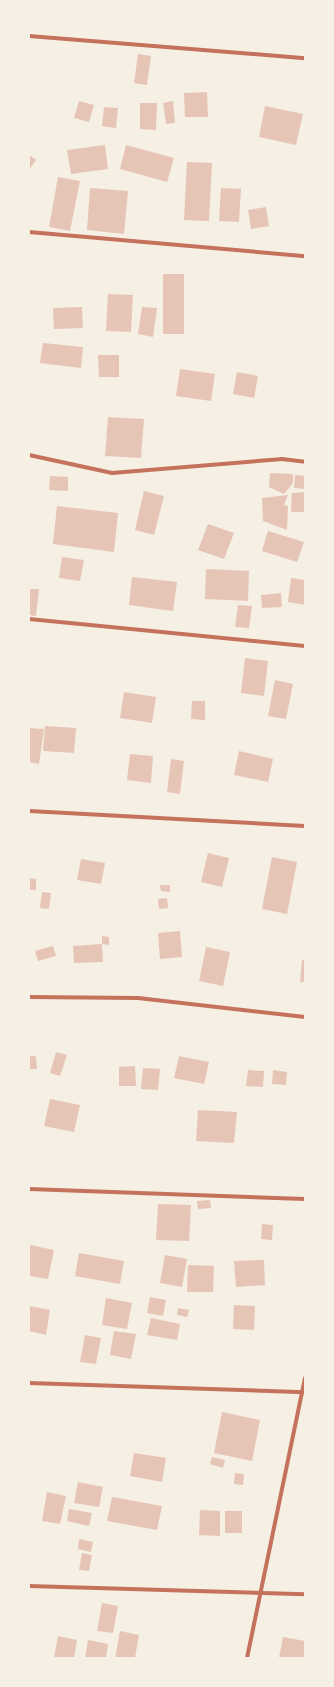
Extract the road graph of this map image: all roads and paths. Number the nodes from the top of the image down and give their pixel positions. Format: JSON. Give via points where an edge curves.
{"nodes":[{"id":1,"x":29,"y":36,"type":"edge"},
{"id":2,"x":305,"y":58,"type":"edge"},
{"id":3,"x":29,"y":232,"type":"edge"},
{"id":4,"x":305,"y":256,"type":"edge"},
{"id":5,"x":29,"y":455,"type":"edge"},
{"id":6,"x":305,"y":462,"type":"edge"},
{"id":7,"x":29,"y":619,"type":"edge"},
{"id":8,"x":305,"y":646,"type":"edge"},
{"id":9,"x":29,"y":811,"type":"edge"},
{"id":10,"x":305,"y":826,"type":"edge"},
{"id":11,"x":29,"y":997,"type":"edge"},
{"id":12,"x":305,"y":1017,"type":"edge"},
{"id":13,"x":29,"y":1189,"type":"edge"},
{"id":14,"x":305,"y":1198,"type":"edge"},
{"id":15,"x":305,"y":1378,"type":"edge"},
{"id":16,"x":29,"y":1383,"type":"edge"},
{"id":17,"x":303,"y":1392,"type":"edge"},
{"id":18,"x":29,"y":1586,"type":"edge"},
{"id":19,"x":261,"y":1591,"type":"junction"},
{"id":20,"x":305,"y":1594,"type":"edge"},
{"id":21,"x":247,"y":1658,"type":"edge"}],
"edges":[{"from":1,"to":2,"type":"street"},
{"from":3,"to":4,"type":"street"},
{"from":5,"to":6,"type":"street","via":[[112,473],[282,459]]},
{"from":7,"to":8,"type":"street"},
{"from":9,"to":10,"type":"street"},
{"from":11,"to":12,"type":"street","via":[[138,998]]},
{"from":13,"to":14,"type":"street"},
{"from":15,"to":17,"type":"street"},
{"from":16,"to":17,"type":"street"},
{"from":17,"to":19,"type":"street"},
{"from":18,"to":19,"type":"street"},
{"from":19,"to":20,"type":"street"},
{"from":19,"to":21,"type":"street"}]}
